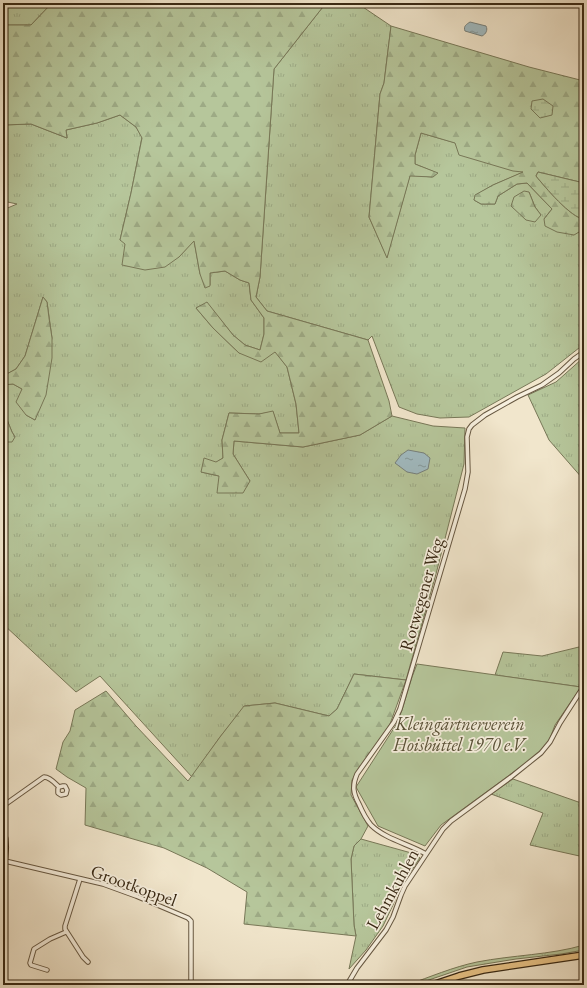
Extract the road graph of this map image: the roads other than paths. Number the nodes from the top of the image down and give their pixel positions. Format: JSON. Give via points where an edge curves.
{"nodes":[{"id":1,"x":584,"y":352,"type":"edge"},
{"id":2,"x":580,"y":692,"type":"dead end"},
{"id":3,"x":59,"y":787,"type":"dead end"},
{"id":4,"x":3,"y":806,"type":"edge"},
{"id":5,"x":3,"y":830,"type":"edge"},
{"id":6,"x":426,"y":854,"type":"junction"},
{"id":7,"x":5,"y":861,"type":"junction"},
{"id":8,"x":3,"y":868,"type":"edge"},
{"id":9,"x":80,"y":879,"type":"junction"},
{"id":10,"x":66,"y":932,"type":"junction"},
{"id":11,"x":584,"y":955,"type":"edge"},
{"id":12,"x":88,"y":962,"type":"dead end"},
{"id":13,"x":47,"y":970,"type":"dead end"},
{"id":14,"x":191,"y":985,"type":"edge"},
{"id":15,"x":348,"y":985,"type":"edge"},
{"id":16,"x":432,"y":985,"type":"edge"}],
"edges":[{"from":1,"to":6,"type":"street","name":"Rotwegener Weg","via":[[549,380],[481,418],[469,429],[466,443],[468,475],[465,489],[400,710],[355,780],[355,796],[373,827]]},
{"from":2,"to":6,"type":"street","name":"Lehmkuhlen","via":[[547,747],[451,821]]},
{"from":3,"to":4,"type":"street","via":[[50,778],[44,777]]},
{"from":5,"to":7,"type":"street","via":[[6,843]]},
{"from":6,"to":15,"type":"street","name":"Lehmkuhlen","via":[[403,890],[386,930],[357,968]]},
{"from":7,"to":8,"type":"street"},
{"from":7,"to":9,"type":"street","name":"Grootkoppel"},
{"from":9,"to":10,"type":"street","via":[[65,926]]},
{"from":9,"to":14,"type":"street","name":"Grootkoppel","via":[[136,896],[191,920]]},
{"from":10,"to":12,"type":"street"},
{"from":10,"to":13,"type":"street","via":[[34,949],[31,965]]},
{"from":11,"to":16,"type":"main road","via":[[483,970]]}]}
